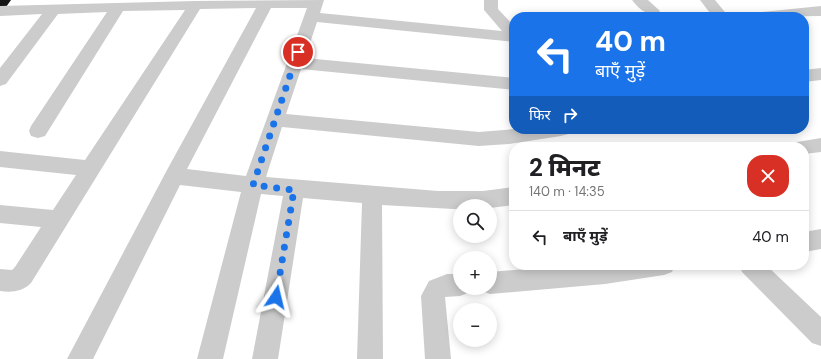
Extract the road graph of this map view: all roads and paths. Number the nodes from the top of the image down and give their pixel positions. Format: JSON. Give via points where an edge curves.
{"nodes":[{"id":1,"x":491,"y":0,"type":"edge"},
{"id":2,"x":639,"y":0,"type":"edge"},
{"id":3,"x":707,"y":0,"type":"edge"},
{"id":4,"x":791,"y":0,"type":"edge"},
{"id":5,"x":150,"y":3,"type":"edge"},
{"id":6,"x":266,"y":4,"type":"junction"},
{"id":7,"x":195,"y":5,"type":"junction"},
{"id":8,"x":118,"y":7,"type":"junction"},
{"id":9,"x":314,"y":7,"type":"edge"},
{"id":10,"x":54,"y":9,"type":"junction"},
{"id":11,"x":0,"y":11,"type":"edge"},
{"id":12,"x":653,"y":11,"type":"dead end"},
{"id":13,"x":821,"y":11,"type":"edge"},
{"id":14,"x":716,"y":12,"type":"edge"},
{"id":15,"x":806,"y":12,"type":"joint"},
{"id":16,"x":509,"y":28,"type":"edge"},
{"id":17,"x":509,"y":31,"type":"edge"},
{"id":18,"x":294,"y":63,"type":"junction"},
{"id":19,"x":821,"y":74,"type":"edge"},
{"id":20,"x":809,"y":75,"type":"edge"},
{"id":21,"x":0,"y":80,"type":"edge"},
{"id":22,"x":509,"y":84,"type":"edge"},
{"id":23,"x":275,"y":120,"type":"junction"},
{"id":24,"x":38,"y":131,"type":"dead end"},
{"id":25,"x":528,"y":134,"type":"edge"},
{"id":26,"x":821,"y":146,"type":"edge"},
{"id":27,"x":809,"y":147,"type":"edge"},
{"id":28,"x":0,"y":159,"type":"edge"},
{"id":29,"x":91,"y":169,"type":"junction"},
{"id":30,"x":174,"y":176,"type":"junction"},
{"id":31,"x":253,"y":185,"type":"junction"},
{"id":32,"x":294,"y":190,"type":"junction"},
{"id":33,"x":372,"y":195,"type":"junction"},
{"id":34,"x":509,"y":197,"type":"edge"},
{"id":35,"x":0,"y":214,"type":"edge"},
{"id":36,"x":58,"y":220,"type":"junction"},
{"id":37,"x":821,"y":239,"type":"edge"},
{"id":38,"x":809,"y":241,"type":"edge"},
{"id":39,"x":632,"y":270,"type":"edge"},
{"id":40,"x":755,"y":270,"type":"edge"},
{"id":41,"x":0,"y":280,"type":"edge"},
{"id":42,"x":497,"y":282,"type":"edge"},
{"id":43,"x":453,"y":285,"type":"edge"},
{"id":44,"x":821,"y":334,"type":"edge"},
{"id":45,"x":80,"y":359,"type":"edge"},
{"id":46,"x":210,"y":359,"type":"edge"},
{"id":47,"x":265,"y":359,"type":"edge"},
{"id":48,"x":370,"y":359,"type":"edge"},
{"id":49,"x":438,"y":359,"type":"edge"}],
"edges":[{"from":1,"to":16,"type":"street","via":[[491,10]]},
{"from":2,"to":12,"type":"street"},
{"from":3,"to":14,"type":"street"},
{"from":4,"to":15,"type":"street"},
{"from":5,"to":7,"type":"street"},
{"from":5,"to":8,"type":"street"},
{"from":6,"to":7,"type":"street"},
{"from":6,"to":9,"type":"street"},
{"from":6,"to":30,"type":"street"},
{"from":7,"to":29,"type":"street"},
{"from":8,"to":10,"type":"street"},
{"from":8,"to":24,"type":"street"},
{"from":9,"to":17,"type":"street"},
{"from":9,"to":18,"type":"street"},
{"from":10,"to":11,"type":"street"},
{"from":10,"to":21,"type":"street"},
{"from":13,"to":15,"type":"street"},
{"from":18,"to":22,"type":"street"},
{"from":18,"to":23,"type":"street"},
{"from":19,"to":20,"type":"street"},
{"from":23,"to":25,"type":"street","via":[[479,139]]},
{"from":23,"to":31,"type":"street"},
{"from":26,"to":27,"type":"street"},
{"from":28,"to":29,"type":"street"},
{"from":29,"to":36,"type":"street"},
{"from":30,"to":31,"type":"street"},
{"from":30,"to":45,"type":"street"},
{"from":31,"to":32,"type":"street"},
{"from":31,"to":46,"type":"street"},
{"from":32,"to":33,"type":"street"},
{"from":32,"to":47,"type":"street"},
{"from":33,"to":34,"type":"street","via":[[467,201]]},
{"from":33,"to":48,"type":"street"},
{"from":35,"to":36,"type":"street"},
{"from":36,"to":41,"type":"street","via":[[20,280]]},
{"from":37,"to":38,"type":"street"},
{"from":39,"to":42,"type":"street"},
{"from":40,"to":44,"type":"street"},
{"from":43,"to":49,"type":"street","via":[[437,289],[433,296]]}]}
